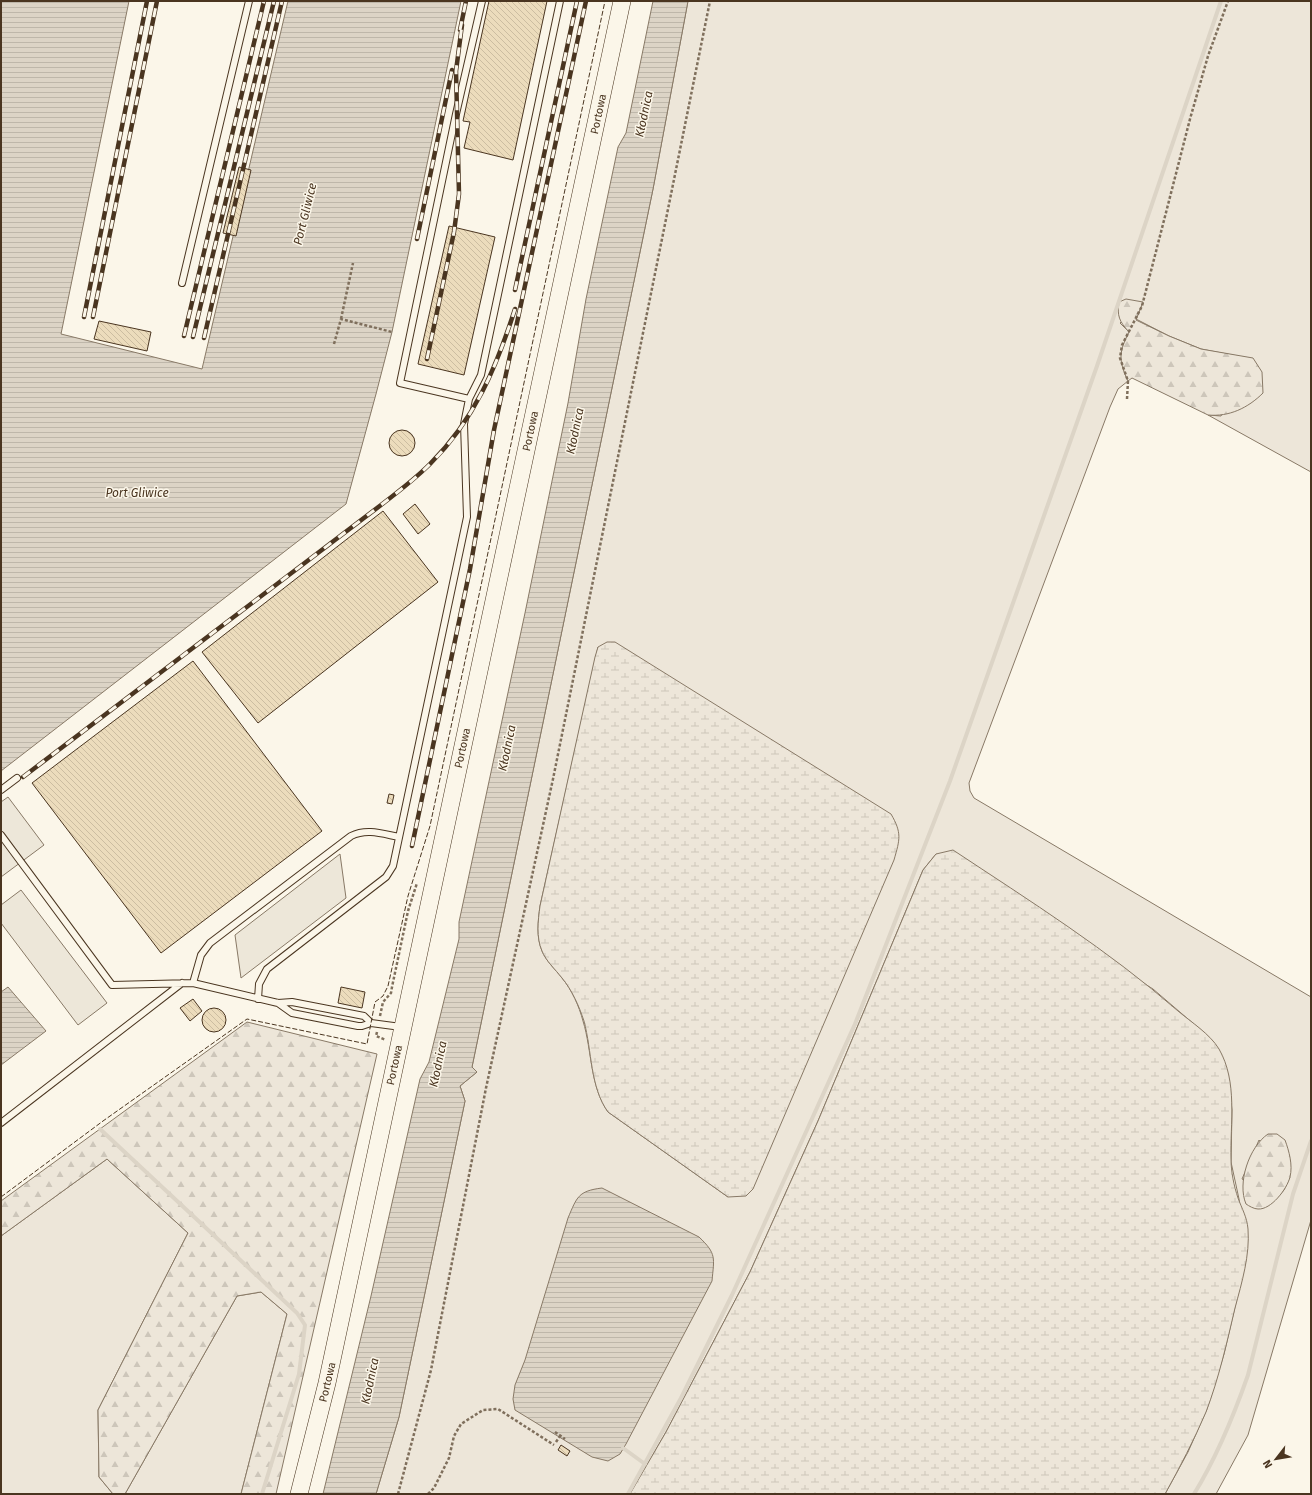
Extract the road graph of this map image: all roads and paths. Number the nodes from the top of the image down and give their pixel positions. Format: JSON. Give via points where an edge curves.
{"nodes":[{"id":1,"x":249,"y":1,"type":"edge"},
{"id":2,"x":482,"y":1,"type":"edge"},
{"id":3,"x":560,"y":1,"type":"edge"},
{"id":4,"x":622,"y":1,"type":"edge"},
{"id":5,"x":710,"y":1,"type":"edge"},
{"id":6,"x":1228,"y":1,"type":"edge"},
{"id":7,"x":354,"y":263,"type":"dead end"},
{"id":8,"x":182,"y":283,"type":"dead end"},
{"id":9,"x":341,"y":320,"type":"junction"},
{"id":10,"x":392,"y":332,"type":"dead end"},
{"id":11,"x":334,"y":344,"type":"dead end"},
{"id":12,"x":469,"y":399,"type":"junction"},
{"id":13,"x":1127,"y":400,"type":"dead end"},
{"id":14,"x":16,"y":778,"type":"dead end"},
{"id":15,"x":1,"y":790,"type":"edge"},
{"id":16,"x":1,"y":835,"type":"edge"},
{"id":17,"x":399,"y":837,"type":"junction"},
{"id":18,"x":182,"y":983,"type":"junction"},
{"id":19,"x":193,"y":983,"type":"junction"},
{"id":20,"x":258,"y":999,"type":"junction"},
{"id":21,"x":278,"y":1003,"type":"junction"},
{"id":22,"x":371,"y":1023,"type":"junction"},
{"id":23,"x":402,"y":1027,"type":"junction"},
{"id":24,"x":1,"y":1123,"type":"edge"},
{"id":25,"x":555,"y":1432,"type":"dead end"},
{"id":26,"x":560,"y":1436,"type":"junction"},
{"id":27,"x":565,"y":1439,"type":"dead end"},
{"id":28,"x":299,"y":1494,"type":"edge"},
{"id":29,"x":398,"y":1494,"type":"edge"},
{"id":30,"x":428,"y":1494,"type":"edge"}],
"edges":[{"from":1,"to":8,"type":"lane"},
{"from":2,"to":12,"type":"lane","via":[[400,383]]},
{"from":3,"to":12,"type":"lane","via":[[481,375]]},
{"from":4,"to":23,"type":"street","name":"Portowa"},
{"from":5,"to":29,"type":"path","via":[[554,771],[486,1088],[431,1370]]},
{"from":6,"to":13,"type":"path","via":[[1208,56],[1190,119],[1142,306],[1122,345],[1120,358],[1128,380]]},
{"from":7,"to":9,"type":"path"},
{"from":9,"to":10,"type":"path"},
{"from":9,"to":11,"type":"path"},
{"from":12,"to":17,"type":"lane","via":[[464,424],[467,517]]},
{"from":14,"to":15,"type":"lane"},
{"from":16,"to":18,"type":"lane","via":[[112,985]]},
{"from":17,"to":19,"type":"lane","via":[[370,832],[358,832],[351,836],[210,943],[201,955]]},
{"from":17,"to":20,"type":"lane","via":[[393,866],[386,877],[267,969],[259,984]]},
{"from":18,"to":19,"type":"lane"},
{"from":18,"to":24,"type":"lane"},
{"from":19,"to":20,"type":"lane"},
{"from":20,"to":21,"type":"lane"},
{"from":21,"to":22,"type":"lane","via":[[292,1002],[364,1016]]},
{"from":21,"to":22,"type":"lane","via":[[292,1013],[362,1026]]},
{"from":22,"to":23,"type":"lane"},
{"from":23,"to":28,"type":"street","name":"Portowa","via":[[327,1383]]},
{"from":25,"to":26,"type":"path"},
{"from":26,"to":27,"type":"path"},
{"from":26,"to":30,"type":"path","via":[[555,1444],[498,1409],[483,1410],[460,1424],[454,1436],[449,1458],[434,1488]]}]}
